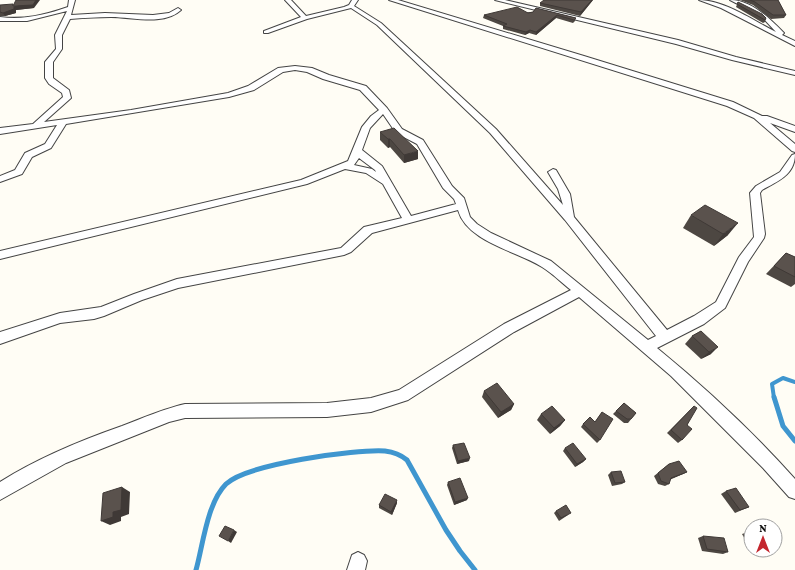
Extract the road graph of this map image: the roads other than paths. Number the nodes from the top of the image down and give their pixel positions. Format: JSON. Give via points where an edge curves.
{"nodes":[{"id":1,"x":72,"y":0,"type":"edge"},
{"id":2,"x":288,"y":0,"type":"edge"},
{"id":3,"x":392,"y":0,"type":"edge"},
{"id":4,"x":498,"y":0,"type":"edge"},
{"id":5,"x":518,"y":0,"type":"edge"},
{"id":6,"x":702,"y":0,"type":"edge"},
{"id":7,"x":733,"y":0,"type":"edge"},
{"id":8,"x":353,"y":3,"type":"edge"},
{"id":9,"x":524,"y":5,"type":"junction"},
{"id":10,"x":70,"y":8,"type":"junction"},
{"id":11,"x":178,"y":10,"type":"dead end"},
{"id":12,"x":68,"y":17,"type":"junction"},
{"id":13,"x":305,"y":18,"type":"junction"},
{"id":14,"x":0,"y":19,"type":"edge"},
{"id":15,"x":266,"y":32,"type":"dead end"},
{"id":16,"x":786,"y":39,"type":"junction"},
{"id":17,"x":795,"y":44,"type":"edge"},
{"id":18,"x":795,"y":73,"type":"edge"},
{"id":19,"x":384,"y":110,"type":"junction"},
{"id":20,"x":757,"y":116,"type":"junction"},
{"id":21,"x":64,"y":121,"type":"junction"},
{"id":22,"x":36,"y":125,"type":"junction"},
{"id":23,"x":795,"y":128,"type":"edge"},
{"id":24,"x":0,"y":131,"type":"edge"},
{"id":25,"x":795,"y":149,"type":"edge"},
{"id":26,"x":357,"y":150,"type":"junction"},
{"id":27,"x":795,"y":157,"type":"edge"},
{"id":28,"x":345,"y":166,"type":"junction"},
{"id":29,"x":553,"y":172,"type":"dead end"},
{"id":30,"x":0,"y":179,"type":"edge"},
{"id":31,"x":388,"y":183,"type":"junction"},
{"id":32,"x":462,"y":206,"type":"junction"},
{"id":33,"x":569,"y":218,"type":"junction"},
{"id":34,"x":408,"y":220,"type":"junction"},
{"id":35,"x":0,"y":255,"type":"edge"},
{"id":36,"x":580,"y":291,"type":"junction"},
{"id":37,"x":0,"y":338,"type":"edge"},
{"id":38,"x":665,"y":338,"type":"junction"},
{"id":39,"x":647,"y":347,"type":"junction"},
{"id":40,"x":795,"y":491,"type":"edge"},
{"id":41,"x":0,"y":492,"type":"edge"}],
"edges":[{"from":1,"to":10,"type":"street"},
{"from":2,"to":13,"type":"street"},
{"from":3,"to":20,"type":"street","via":[[702,94]]},
{"from":4,"to":9,"type":"street"},
{"from":5,"to":9,"type":"street"},
{"from":6,"to":16,"type":"street","via":[[723,7]]},
{"from":7,"to":16,"type":"street","via":[[763,15]]},
{"from":8,"to":13,"type":"street"},
{"from":8,"to":33,"type":"street","via":[[488,125]]},
{"from":9,"to":18,"type":"street"},
{"from":10,"to":12,"type":"street"},
{"from":10,"to":14,"type":"street","via":[[49,16],[25,20]]},
{"from":11,"to":12,"type":"street","via":[[173,14],[155,17]]},
{"from":12,"to":22,"type":"street","via":[[57,36],[58,49],[49,62],[48,78],[66,92],[67,98]]},
{"from":13,"to":15,"type":"street"},
{"from":16,"to":17,"type":"street"},
{"from":19,"to":21,"type":"street","via":[[362,88],[309,70],[295,68],[281,70],[246,90],[229,95]]},
{"from":19,"to":26,"type":"street","via":[[370,122]]},
{"from":19,"to":32,"type":"street","via":[[399,131],[420,142]]},
{"from":20,"to":23,"type":"street"},
{"from":20,"to":25,"type":"street"},
{"from":21,"to":22,"type":"street"},
{"from":21,"to":30,"type":"street","via":[[48,146],[28,155],[19,172]]},
{"from":22,"to":24,"type":"street"},
{"from":26,"to":28,"type":"street","via":[[354,160]]},
{"from":26,"to":31,"type":"street","via":[[379,168]]},
{"from":27,"to":38,"type":"street","via":[[783,174],[759,188],[756,193],[759,238],[743,260],[721,305]]},
{"from":28,"to":31,"type":"street","via":[[369,171]]},
{"from":28,"to":35,"type":"street","via":[[304,182]]},
{"from":29,"to":33,"type":"street","via":[[569,201]]},
{"from":31,"to":34,"type":"street"},
{"from":32,"to":34,"type":"street"},
{"from":32,"to":36,"type":"street","via":[[466,218],[473,226],[487,236],[547,264]]},
{"from":33,"to":38,"type":"street"},
{"from":34,"to":37,"type":"street","via":[[368,230],[344,251],[177,284],[104,311],[60,318]]},
{"from":36,"to":39,"type":"street"},
{"from":36,"to":41,"type":"street","via":[[509,328],[403,395],[371,405],[327,410],[185,411],[58,459],[21,477]]},
{"from":38,"to":39,"type":"street"},
{"from":39,"to":40,"type":"street","via":[[753,446]]}]}
